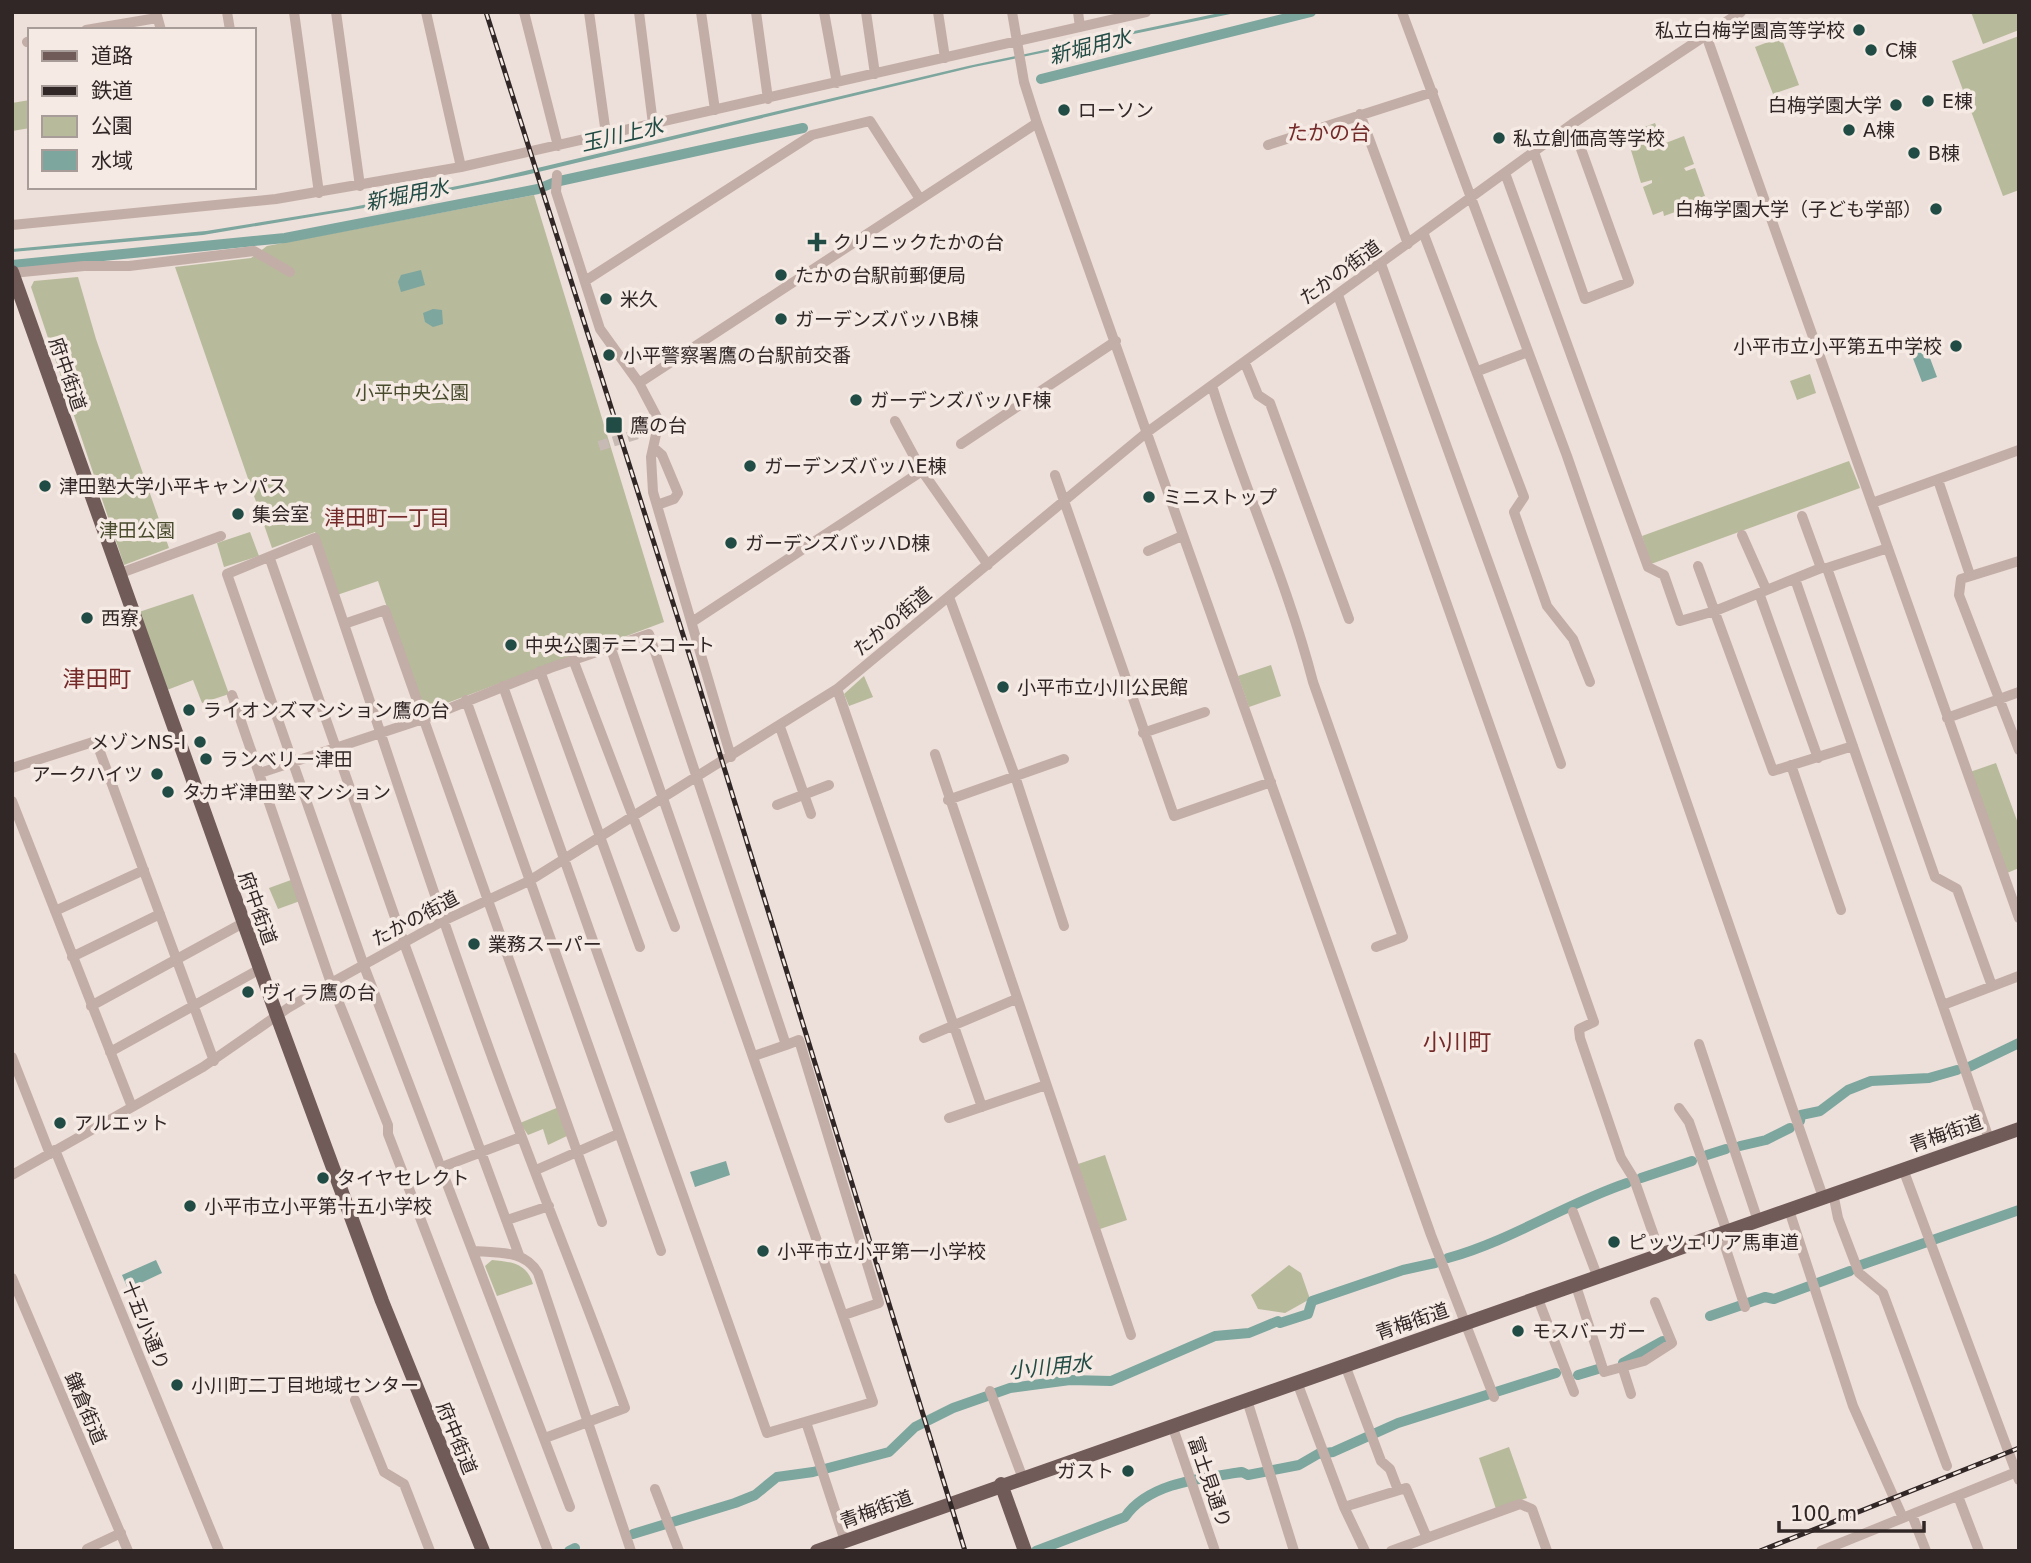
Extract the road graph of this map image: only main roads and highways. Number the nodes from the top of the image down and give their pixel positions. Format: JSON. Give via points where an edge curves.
{"nodes":[{"id":1,"x":12,"y":273,"type":"edge"},
{"id":2,"x":2019,"y":1129,"type":"edge"},
{"id":3,"x":1001,"y":1484,"type":"junction"},
{"id":4,"x":1025,"y":1550,"type":"edge"},
{"id":5,"x":483,"y":1551,"type":"edge"},
{"id":6,"x":817,"y":1551,"type":"edge"}],
"edges":[{"from":1,"to":5,"type":"main road","name":"府中街道","via":[[277,1016],[386,1311]]},
{"from":2,"to":3,"type":"main road","name":"青梅街道"},
{"from":3,"to":4,"type":"main road"},
{"from":3,"to":6,"type":"main road","name":"青梅街道"}]}
